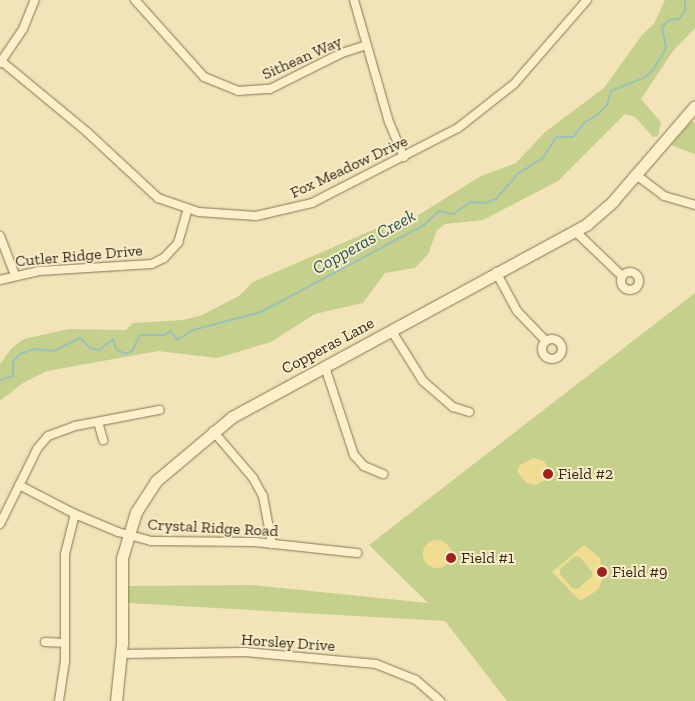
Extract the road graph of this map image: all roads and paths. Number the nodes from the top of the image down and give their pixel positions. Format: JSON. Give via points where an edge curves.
{"nodes":[{"id":1,"x":35,"y":0,"type":"edge"},
{"id":2,"x":135,"y":0,"type":"edge"},
{"id":3,"x":354,"y":0,"type":"edge"},
{"id":4,"x":584,"y":1,"type":"edge"},
{"id":5,"x":367,"y":45,"type":"junction"},
{"id":6,"x":0,"y":61,"type":"edge"},
{"id":7,"x":695,"y":106,"type":"edge"},
{"id":8,"x":404,"y":157,"type":"junction"},
{"id":9,"x":634,"y":174,"type":"junction"},
{"id":10,"x":695,"y":205,"type":"edge"},
{"id":11,"x":188,"y":209,"type":"junction"},
{"id":12,"x":575,"y":231,"type":"junction"},
{"id":13,"x":0,"y":236,"type":"edge"},
{"id":14,"x":496,"y":272,"type":"junction"},
{"id":15,"x":15,"y":275,"type":"junction"},
{"id":16,"x":622,"y":276,"type":"dead end"},
{"id":17,"x":0,"y":280,"type":"edge"},
{"id":18,"x":391,"y":330,"type":"junction"},
{"id":19,"x":546,"y":341,"type":"dead end"},
{"id":20,"x":325,"y":367,"type":"junction"},
{"id":21,"x":159,"y":410,"type":"dead end"},
{"id":22,"x":469,"y":412,"type":"dead end"},
{"id":23,"x":98,"y":422,"type":"junction"},
{"id":24,"x":213,"y":432,"type":"junction"},
{"id":25,"x":103,"y":440,"type":"dead end"},
{"id":26,"x":383,"y":474,"type":"dead end"},
{"id":27,"x":19,"y":486,"type":"junction"},
{"id":28,"x":75,"y":514,"type":"junction"},
{"id":29,"x":0,"y":524,"type":"edge"},
{"id":30,"x":128,"y":535,"type":"junction"},
{"id":31,"x":272,"y":544,"type":"junction"},
{"id":32,"x":357,"y":553,"type":"dead end"},
{"id":33,"x":45,"y":642,"type":"dead end"},
{"id":34,"x":65,"y":643,"type":"junction"},
{"id":35,"x":121,"y":654,"type":"junction"},
{"id":36,"x":59,"y":701,"type":"edge"},
{"id":37,"x":116,"y":701,"type":"edge"},
{"id":38,"x":440,"y":701,"type":"edge"}],
"edges":[{"from":1,"to":6,"type":"street","via":[[22,29]]},
{"from":2,"to":5,"type":"street","name":"Sithean Way","via":[[204,77],[238,91],[270,89],[342,53]]},
{"from":3,"to":5,"type":"street"},
{"from":4,"to":8,"type":"street","name":"Fox Meadow Drive","via":[[533,64],[492,103],[445,136]]},
{"from":5,"to":8,"type":"street","via":[[389,122]]},
{"from":6,"to":11,"type":"street","name":"Fox Meadow Drive","via":[[87,132],[148,191]]},
{"from":7,"to":9,"type":"street","name":"Copperas Lane"},
{"from":8,"to":11,"type":"street","name":"Fox Meadow Drive","via":[[312,203],[286,211],[240,217]]},
{"from":9,"to":10,"type":"street","via":[[664,196]]},
{"from":9,"to":12,"type":"street","name":"Copperas Lane","via":[[607,207]]},
{"from":11,"to":15,"type":"street","name":"Cutler Ridge Drive","via":[[178,243],[164,258],[152,264]]},
{"from":12,"to":14,"type":"street","name":"Copperas Lane"},
{"from":12,"to":16,"type":"street"},
{"from":13,"to":15,"type":"street"},
{"from":14,"to":18,"type":"street","name":"Copperas Lane"},
{"from":14,"to":19,"type":"street","via":[[517,311]]},
{"from":15,"to":17,"type":"street","name":"Cutler Ridge Drive"},
{"from":18,"to":20,"type":"street","name":"Copperas Lane"},
{"from":18,"to":22,"type":"street","via":[[423,381],[453,407]]},
{"from":20,"to":24,"type":"street","name":"Copperas Lane","via":[[232,417]]},
{"from":20,"to":26,"type":"street","via":[[354,455],[364,466]]},
{"from":21,"to":23,"type":"street"},
{"from":23,"to":25,"type":"street"},
{"from":23,"to":27,"type":"street","via":[[48,436],[37,449]]},
{"from":24,"to":30,"type":"street","name":"Copperas Lane","via":[[156,481],[138,506]]},
{"from":24,"to":31,"type":"street","via":[[253,478],[263,496],[269,512]]},
{"from":27,"to":28,"type":"street","name":"Crystal Ridge Road"},
{"from":27,"to":29,"type":"street"},
{"from":28,"to":30,"type":"street","name":"Crystal Ridge Road"},
{"from":28,"to":34,"type":"street","via":[[64,554]]},
{"from":30,"to":31,"type":"street","name":"Crystal Ridge Road","via":[[160,542]]},
{"from":30,"to":35,"type":"street","name":"Copperas Lane","via":[[121,574]]},
{"from":31,"to":32,"type":"street","name":"Crystal Ridge Road"},
{"from":33,"to":34,"type":"street"},
{"from":34,"to":36,"type":"street"},
{"from":35,"to":37,"type":"street","name":"Copperas Lane"},
{"from":35,"to":38,"type":"street","name":"Horsley Drive","via":[[245,652],[376,664],[416,680]]}]}
